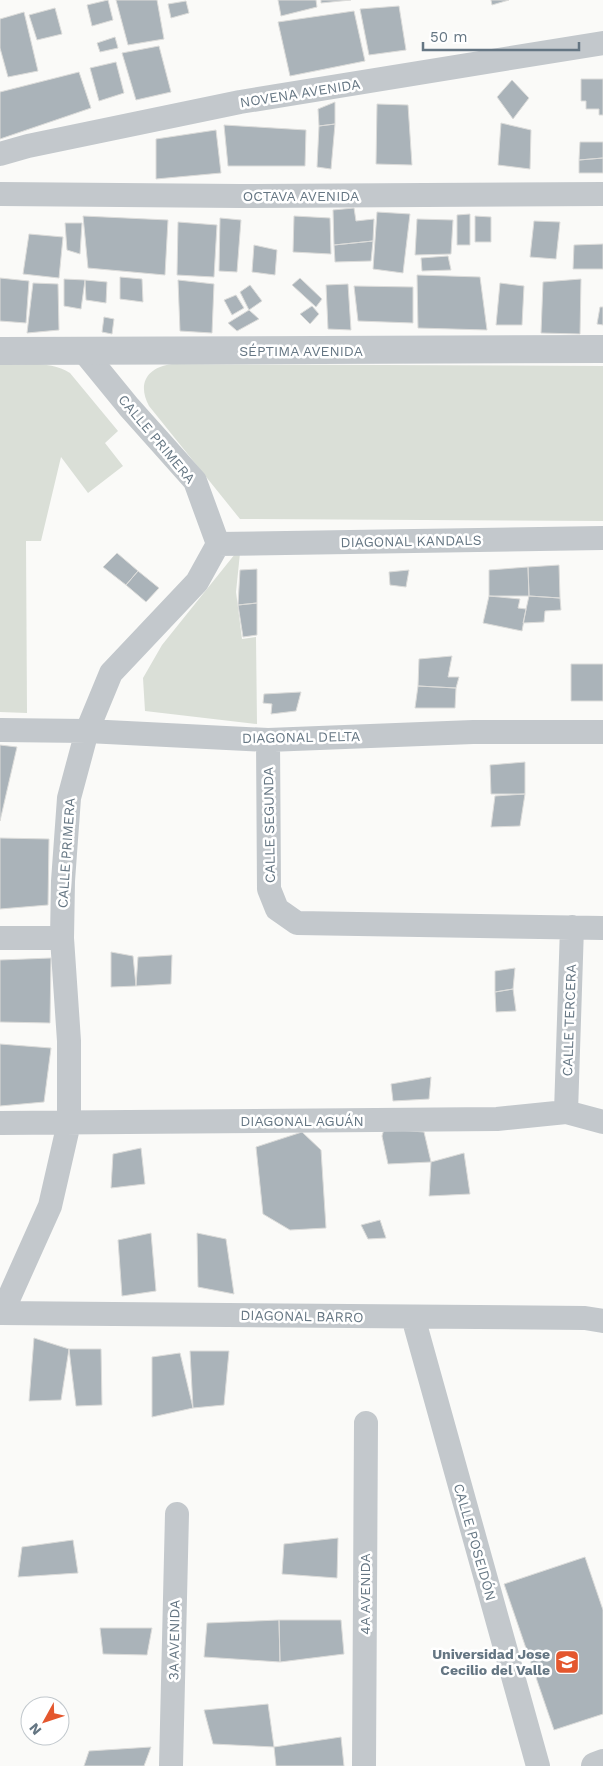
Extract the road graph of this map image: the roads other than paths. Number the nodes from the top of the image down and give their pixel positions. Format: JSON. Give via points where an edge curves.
{"nodes":[{"id":1,"x":603,"y":43,"type":"edge"},
{"id":2,"x":0,"y":154,"type":"edge"},
{"id":3,"x":0,"y":194,"type":"edge"},
{"id":4,"x":603,"y":194,"type":"edge"},
{"id":5,"x":603,"y":349,"type":"edge"},
{"id":6,"x":0,"y":351,"type":"edge"},
{"id":7,"x":84,"y":352,"type":"junction"},
{"id":8,"x":603,"y":538,"type":"edge"},
{"id":9,"x":218,"y":544,"type":"junction"},
{"id":10,"x":0,"y":730,"type":"edge"},
{"id":11,"x":87,"y":731,"type":"junction"},
{"id":12,"x":603,"y":732,"type":"edge"},
{"id":13,"x":268,"y":740,"type":"junction"},
{"id":14,"x":572,"y":927,"type":"junction"},
{"id":15,"x":603,"y":928,"type":"edge"},
{"id":16,"x":0,"y":938,"type":"edge"},
{"id":17,"x":62,"y":938,"type":"junction"},
{"id":18,"x":566,"y":1112,"type":"junction"},
{"id":19,"x":0,"y":1122,"type":"edge"},
{"id":20,"x":603,"y":1122,"type":"edge"},
{"id":21,"x":69,"y":1123,"type":"junction"},
{"id":22,"x":1,"y":1313,"type":"edge"},
{"id":23,"x":412,"y":1317,"type":"junction"},
{"id":24,"x":603,"y":1321,"type":"edge"},
{"id":25,"x":366,"y":1423,"type":"dead end"},
{"id":26,"x":177,"y":1514,"type":"dead end"},
{"id":27,"x":603,"y":1763,"type":"edge"},
{"id":28,"x":171,"y":1766,"type":"edge"},
{"id":29,"x":364,"y":1766,"type":"edge"},
{"id":30,"x":538,"y":1766,"type":"edge"},
{"id":31,"x":596,"y":1766,"type":"edge"}],
"edges":[{"from":1,"to":2,"type":"street","name":"NOVENA AVENIDA","via":[[240,102]]},
{"from":3,"to":4,"type":"street","name":"OCTAVA AVENIDA"},
{"from":5,"to":7,"type":"street","name":"SÉPTIMA AVENIDA"},
{"from":6,"to":7,"type":"street","name":"SÉPTIMA AVENIDA"},
{"from":7,"to":9,"type":"street","name":"CALLE PRIMERA","via":[[195,481]]},
{"from":8,"to":9,"type":"street","name":"DIAGONAL KANDALS"},
{"from":9,"to":11,"type":"street","name":"CALLE PRIMERA","via":[[197,582],[111,673]]},
{"from":10,"to":11,"type":"street","name":"DIAGONAL DELTA"},
{"from":11,"to":13,"type":"street","name":"DIAGONAL DELTA"},
{"from":11,"to":17,"type":"street","name":"CALLE PRIMERA","via":[[69,798]]},
{"from":12,"to":13,"type":"street","name":"DIAGONAL DELTA","via":[[473,732]]},
{"from":13,"to":14,"type":"street","name":"CALLE SEGUNDA","via":[[269,889],[277,909],[297,923]]},
{"from":14,"to":15,"type":"street"},
{"from":14,"to":18,"type":"street","name":"CALLE TERCERA"},
{"from":16,"to":17,"type":"street"},
{"from":17,"to":21,"type":"street","name":"CALLE PRIMERA","via":[[69,1041]]},
{"from":18,"to":20,"type":"street","name":"DIAGONAL AGUÁN"},
{"from":18,"to":21,"type":"street","name":"DIAGONAL AGUÁN","via":[[497,1119]]},
{"from":19,"to":21,"type":"street","name":"DIAGONAL AGUÁN"},
{"from":21,"to":22,"type":"street","name":"CALLE PRIMERA","via":[[50,1206]]},
{"from":22,"to":23,"type":"street","name":"DIAGONAL BARRO"},
{"from":23,"to":24,"type":"street","name":"DIAGONAL BARRO","via":[[585,1318]]},
{"from":23,"to":30,"type":"street","name":"CALLE POSEIDÓN"},
{"from":25,"to":29,"type":"street","name":"4A AVENIDA"},
{"from":26,"to":28,"type":"street","name":"3A AVENIDA"},
{"from":27,"to":31,"type":"street"}]}
